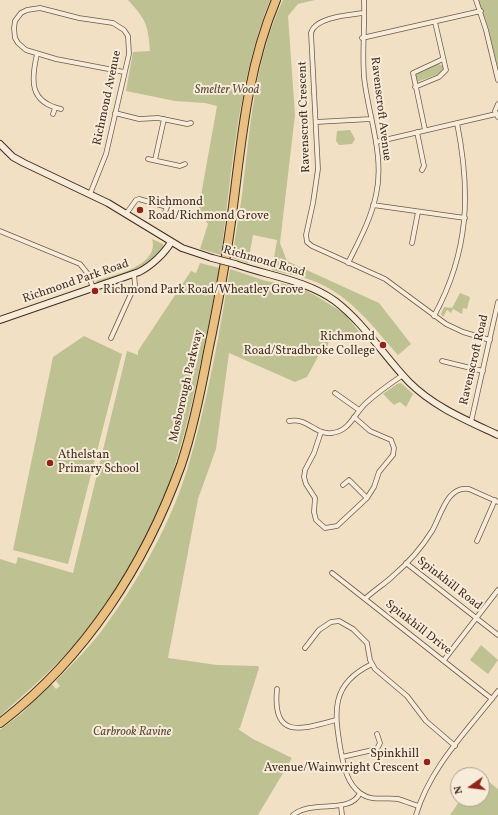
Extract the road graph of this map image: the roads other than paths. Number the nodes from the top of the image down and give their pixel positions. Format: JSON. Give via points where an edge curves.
{"nodes":[{"id":1,"x":276,"y":0,"type":"edge"},
{"id":2,"x":364,"y":0,"type":"edge"},
{"id":3,"x":476,"y":0,"type":"edge"},
{"id":4,"x":480,"y":11,"type":"junction"},
{"id":5,"x":363,"y":13,"type":"junction"},
{"id":6,"x":435,"y":22,"type":"junction"},
{"id":7,"x":362,"y":38,"type":"junction"},
{"id":8,"x":37,"y":54,"type":"junction"},
{"id":9,"x":444,"y":59,"type":"junction"},
{"id":10,"x":124,"y":72,"type":"junction"},
{"id":11,"x":498,"y":80,"type":"edge"},
{"id":12,"x":415,"y":87,"type":"junction"},
{"id":13,"x":498,"y":104,"type":"edge"},
{"id":14,"x":55,"y":108,"type":"junction"},
{"id":15,"x":61,"y":109,"type":"dead end"},
{"id":16,"x":115,"y":113,"type":"junction"},
{"id":17,"x":53,"y":114,"type":"dead end"},
{"id":18,"x":497,"y":116,"type":"edge"},
{"id":19,"x":371,"y":118,"type":"junction"},
{"id":20,"x":164,"y":119,"type":"junction"},
{"id":21,"x":316,"y":122,"type":"junction"},
{"id":22,"x":191,"y":123,"type":"dead end"},
{"id":23,"x":457,"y":123,"type":"junction"},
{"id":24,"x":424,"y":130,"type":"junction"},
{"id":25,"x":417,"y":132,"type":"junction"},
{"id":26,"x":376,"y":142,"type":"junction"},
{"id":27,"x":0,"y":144,"type":"edge"},
{"id":28,"x":148,"y":159,"type":"dead end"},
{"id":29,"x":155,"y":160,"type":"junction"},
{"id":30,"x":185,"y":164,"type":"dead end"},
{"id":31,"x":422,"y":170,"type":"dead end"},
{"id":32,"x":90,"y":194,"type":"junction"},
{"id":33,"x":373,"y":205,"type":"junction"},
{"id":34,"x":165,"y":212,"type":"dead end"},
{"id":35,"x":418,"y":212,"type":"junction"},
{"id":36,"x":126,"y":214,"type":"junction"},
{"id":37,"x":465,"y":218,"type":"junction"},
{"id":38,"x":0,"y":231,"type":"edge"},
{"id":39,"x":171,"y":242,"type":"junction"},
{"id":40,"x":412,"y":243,"type":"dead end"},
{"id":41,"x":348,"y":262,"type":"junction"},
{"id":42,"x":134,"y":274,"type":"junction"},
{"id":43,"x":93,"y":288,"type":"junction"},
{"id":44,"x":498,"y":302,"type":"edge"},
{"id":45,"x":434,"y":316,"type":"junction"},
{"id":46,"x":0,"y":320,"type":"edge"},
{"id":47,"x":111,"y":338,"type":"dead end"},
{"id":48,"x":490,"y":340,"type":"junction"},
{"id":49,"x":442,"y":361,"type":"dead end"},
{"id":50,"x":483,"y":371,"type":"junction"},
{"id":51,"x":403,"y":375,"type":"junction"},
{"id":52,"x":335,"y":393,"type":"dead end"},
{"id":53,"x":359,"y":410,"type":"junction"},
{"id":54,"x":354,"y":418,"type":"junction"},
{"id":55,"x":289,"y":422,"type":"dead end"},
{"id":56,"x":471,"y":422,"type":"junction"},
{"id":57,"x":321,"y":432,"type":"junction"},
{"id":58,"x":498,"y":435,"type":"edge"},
{"id":59,"x":343,"y":485,"type":"dead end"},
{"id":60,"x":367,"y":498,"type":"junction"},
{"id":61,"x":497,"y":501,"type":"edge"},
{"id":62,"x":477,"y":541,"type":"dead end"},
{"id":63,"x":406,"y":563,"type":"junction"},
{"id":64,"x":332,"y":573,"type":"dead end"},
{"id":65,"x":498,"y":590,"type":"edge"},
{"id":66,"x":365,"y":599,"type":"junction"},
{"id":67,"x":476,"y":618,"type":"junction"},
{"id":68,"x":498,"y":635,"type":"edge"},
{"id":69,"x":305,"y":648,"type":"dead end"},
{"id":70,"x":444,"y":660,"type":"junction"},
{"id":71,"x":372,"y":664,"type":"junction"},
{"id":72,"x":277,"y":689,"type":"dead end"},
{"id":73,"x":498,"y":691,"type":"edge"},
{"id":74,"x":492,"y":699,"type":"junction"},
{"id":75,"x":336,"y":720,"type":"junction"},
{"id":76,"x":0,"y":723,"type":"edge"},
{"id":77,"x":377,"y":734,"type":"dead end"},
{"id":78,"x":455,"y":746,"type":"junction"},
{"id":79,"x":342,"y":757,"type":"junction"},
{"id":80,"x":360,"y":793,"type":"junction"},
{"id":81,"x":342,"y":806,"type":"junction"},
{"id":82,"x":418,"y":806,"type":"junction"},
{"id":83,"x":293,"y":815,"type":"edge"},
{"id":84,"x":342,"y":815,"type":"edge"},
{"id":85,"x":416,"y":815,"type":"edge"}],
"edges":[{"from":1,"to":76,"type":"highway","name":"Mosborough Parkway","via":[[266,23],[250,83],[221,286],[203,380],[181,464],[151,534],[128,578],[106,611],[55,674]]},
{"from":2,"to":5,"type":"street","name":"Ravenscroft Avenue"},
{"from":3,"to":4,"type":"street"},
{"from":4,"to":6,"type":"street"},
{"from":4,"to":11,"type":"street"},
{"from":5,"to":7,"type":"street","name":"Ravenscroft Avenue"},
{"from":5,"to":21,"type":"street","name":"Ravenscroft Crescent","via":[[322,21],[312,29]]},
{"from":6,"to":7,"type":"street"},
{"from":6,"to":9,"type":"street"},
{"from":7,"to":19,"type":"street","name":"Ravenscroft Avenue","via":[[364,76]]},
{"from":8,"to":10,"type":"street","via":[[56,60]]},
{"from":8,"to":10,"type":"street","name":"Richmond Avenue","via":[[26,50],[18,43],[14,34],[14,25],[21,13],[29,8],[113,23],[124,30],[128,36],[129,54]]},
{"from":8,"to":14,"type":"street","via":[[32,74],[33,87],[40,97]]},
{"from":9,"to":12,"type":"street","via":[[446,70],[443,74]]},
{"from":9,"to":12,"type":"street","via":[[415,71],[412,76]]},
{"from":10,"to":16,"type":"street","name":"Richmond Avenue"},
{"from":12,"to":24,"type":"street"},
{"from":13,"to":18,"type":"street"},
{"from":14,"to":15,"type":"street"},
{"from":14,"to":17,"type":"street"},
{"from":16,"to":20,"type":"street","via":[[139,119]]},
{"from":16,"to":32,"type":"street","name":"Richmond Avenue","via":[[104,160]]},
{"from":18,"to":23,"type":"street"},
{"from":19,"to":21,"type":"street"},
{"from":19,"to":26,"type":"street","name":"Ravenscroft Avenue"},
{"from":20,"to":22,"type":"street"},
{"from":20,"to":29,"type":"street"},
{"from":21,"to":41,"type":"street","name":"Ravenscroft Crescent","via":[[318,169],[306,239],[312,246]]},
{"from":23,"to":24,"type":"street"},
{"from":23,"to":37,"type":"street","via":[[465,169]]},
{"from":24,"to":25,"type":"street"},
{"from":25,"to":26,"type":"street"},
{"from":25,"to":31,"type":"street","via":[[424,166]]},
{"from":26,"to":33,"type":"street","name":"Ravenscroft Avenue","via":[[378,175]]},
{"from":27,"to":32,"type":"main road","name":"Richmond Road","via":[[13,157]]},
{"from":28,"to":29,"type":"street"},
{"from":29,"to":30,"type":"street","via":[[180,166]]},
{"from":32,"to":36,"type":"main road","name":"Richmond Road"},
{"from":33,"to":35,"type":"street"},
{"from":33,"to":41,"type":"street","name":"Ravenscroft Avenue"},
{"from":34,"to":36,"type":"street","via":[[168,206],[139,199]]},
{"from":35,"to":37,"type":"street"},
{"from":35,"to":40,"type":"street"},
{"from":36,"to":39,"type":"main road","name":"Richmond Road"},
{"from":37,"to":45,"type":"street","via":[[456,263]]},
{"from":38,"to":43,"type":"street","via":[[80,264],[88,274]]},
{"from":39,"to":42,"type":"main road","name":"Richmond Park Road","via":[[150,265]]},
{"from":39,"to":51,"type":"main road","name":"Richmond Road","bridge":true,"via":[[191,252],[295,281],[323,293],[365,330]]},
{"from":41,"to":45,"type":"street","name":"Ravenscroft Crescent","via":[[385,279]]},
{"from":42,"to":43,"type":"main road","name":"Richmond Park Road"},
{"from":42,"to":47,"type":"street","via":[[134,285]]},
{"from":43,"to":46,"type":"main road","name":"Richmond Park Road"},
{"from":44,"to":48,"type":"street","name":"Ravenscroft Road"},
{"from":45,"to":48,"type":"street","name":"Ravenscroft Crescent","via":[[463,332]]},
{"from":48,"to":50,"type":"street","name":"Ravenscroft Road"},
{"from":49,"to":50,"type":"street"},
{"from":50,"to":56,"type":"street","name":"Ravenscroft Road"},
{"from":51,"to":53,"type":"street"},
{"from":51,"to":56,"type":"main road","name":"Richmond Road","via":[[449,412]]},
{"from":52,"to":53,"type":"street"},
{"from":53,"to":54,"type":"street"},
{"from":54,"to":57,"type":"street","via":[[342,431]]},
{"from":54,"to":60,"type":"street","via":[[370,431],[388,438],[394,448],[392,458],[379,472]]},
{"from":55,"to":57,"type":"street","via":[[306,422]]},
{"from":56,"to":58,"type":"main road","name":"Richmond Road"},
{"from":57,"to":60,"type":"street","via":[[304,473],[304,480],[315,498],[316,520],[322,526],[334,527]]},
{"from":59,"to":60,"type":"street","via":[[349,480]]},
{"from":61,"to":62,"type":"street"},
{"from":61,"to":63,"type":"street","via":[[469,489],[455,490],[429,536]]},
{"from":63,"to":66,"type":"street"},
{"from":63,"to":67,"type":"street","name":"Spinkhill Road"},
{"from":64,"to":66,"type":"street","name":"Spinkhill Drive"},
{"from":65,"to":67,"type":"street"},
{"from":66,"to":70,"type":"street","name":"Spinkhill Drive"},
{"from":67,"to":68,"type":"street","name":"Spinkhill Road"},
{"from":67,"to":70,"type":"street"},
{"from":69,"to":71,"type":"street","via":[[325,625],[339,621],[345,623],[368,643]]},
{"from":70,"to":74,"type":"street","name":"Spinkhill Drive"},
{"from":71,"to":75,"type":"street","via":[[345,684],[338,699]]},
{"from":71,"to":78,"type":"street","via":[[412,701],[434,729]]},
{"from":72,"to":75,"type":"street","via":[[278,714],[290,727],[308,728]]},
{"from":73,"to":74,"type":"street"},
{"from":74,"to":78,"type":"street"},
{"from":75,"to":79,"type":"street"},
{"from":77,"to":79,"type":"street","via":[[380,743],[377,749]]},
{"from":78,"to":82,"type":"street","via":[[432,778]]},
{"from":79,"to":80,"type":"street","via":[[347,776]]},
{"from":80,"to":81,"type":"street","via":[[353,802]]},
{"from":80,"to":82,"type":"street","via":[[378,800],[399,800]]},
{"from":81,"to":83,"type":"street","via":[[309,807]]},
{"from":81,"to":84,"type":"street"},
{"from":82,"to":85,"type":"street"}]}
